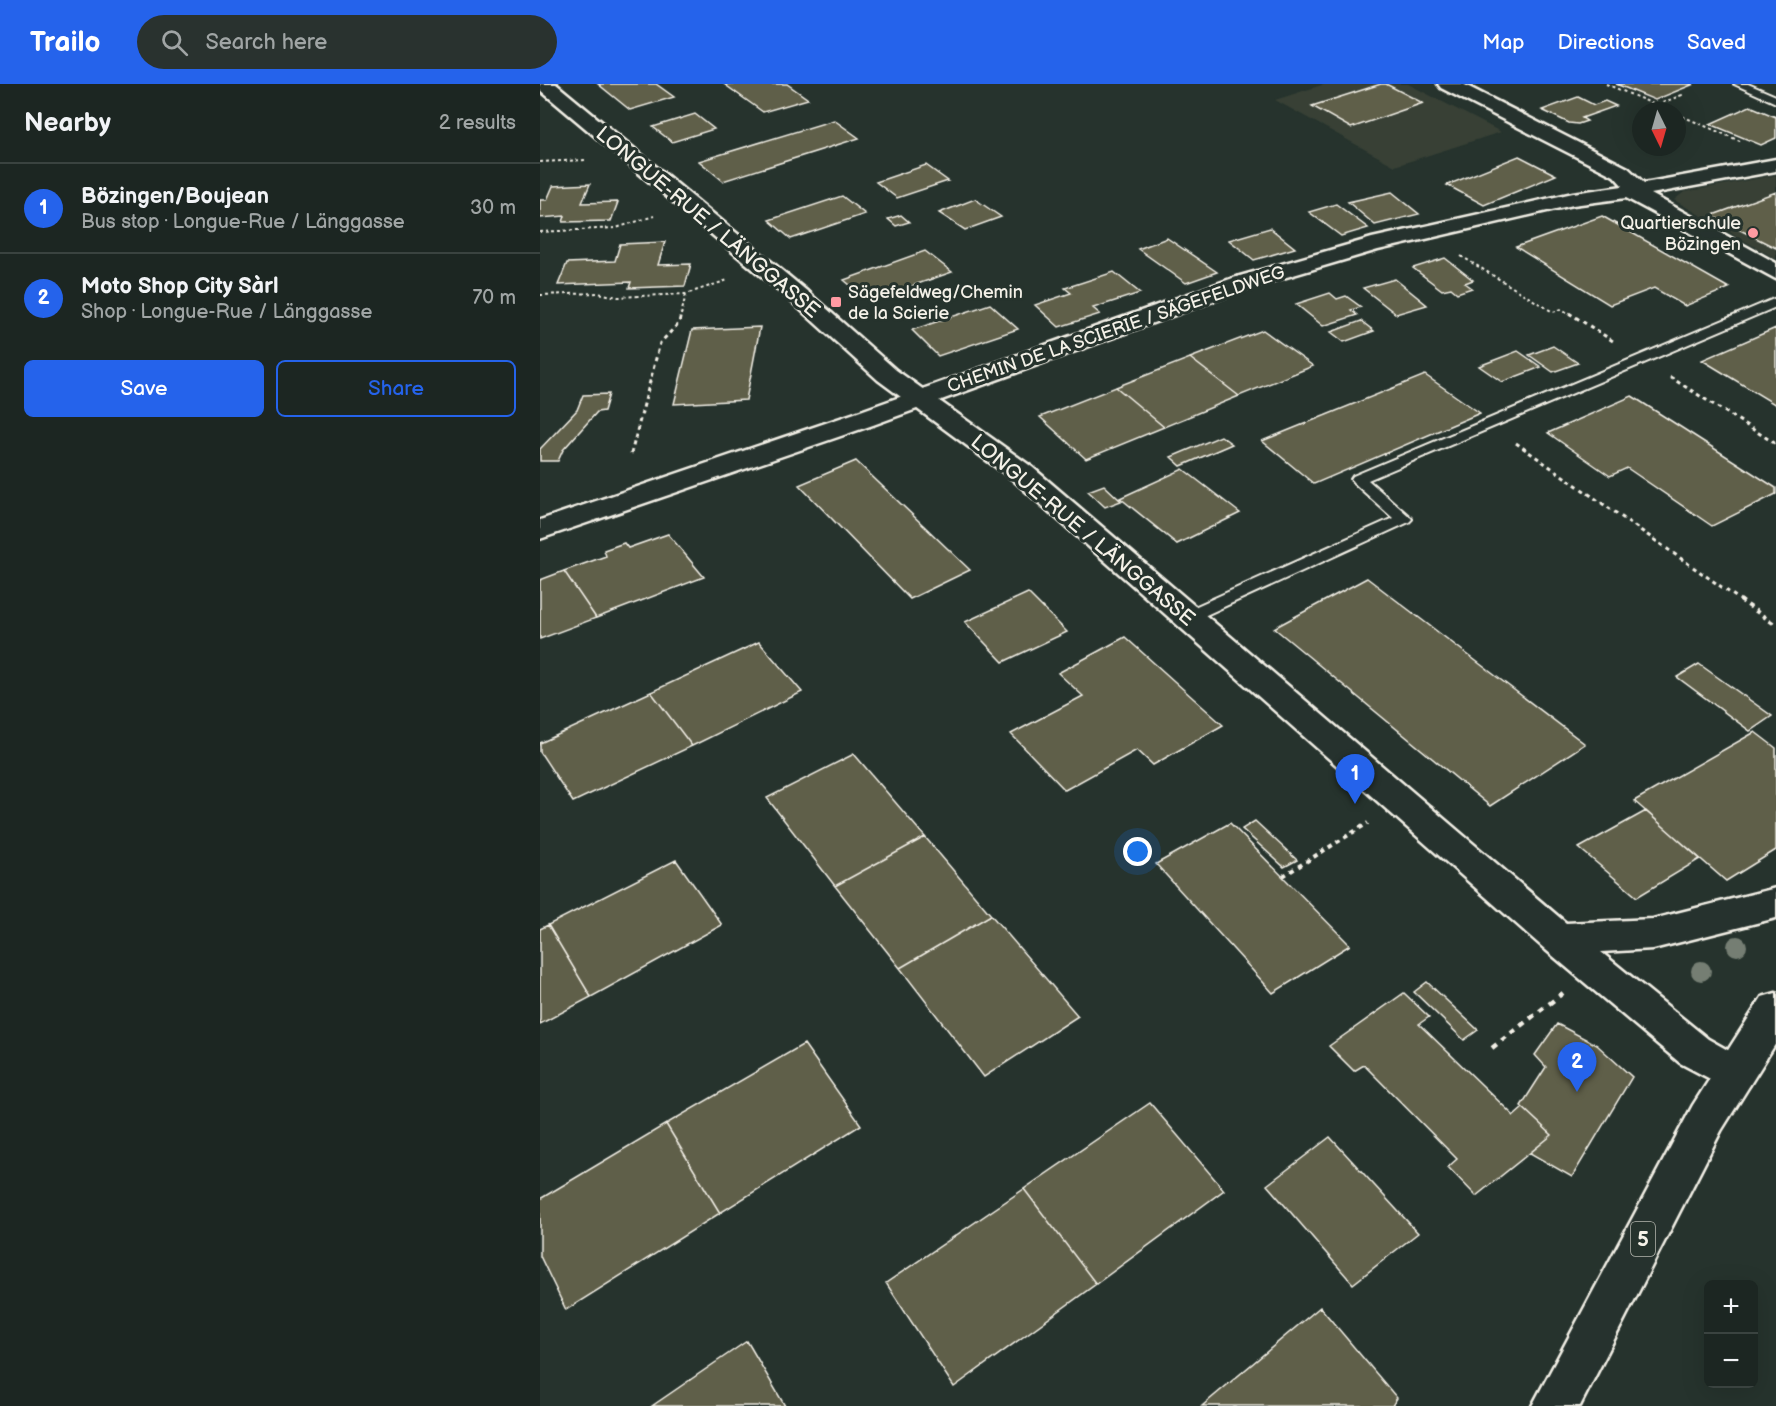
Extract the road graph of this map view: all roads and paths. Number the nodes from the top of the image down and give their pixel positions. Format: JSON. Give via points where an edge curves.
{"nodes":[{"id":1,"x":544,"y":84,"type":"edge"},
{"id":2,"x":1448,"y":84,"type":"edge"},
{"id":3,"x":1606,"y":84,"type":"edge"},
{"id":4,"x":1739,"y":84,"type":"edge"},
{"id":5,"x":1679,"y":94,"type":"dead end"},
{"id":6,"x":1776,"y":100,"type":"edge"},
{"id":7,"x":1650,"y":102,"type":"edge"},
{"id":8,"x":1664,"y":102,"type":"edge"},
{"id":9,"x":1686,"y":118,"type":"edge"},
{"id":10,"x":1741,"y":142,"type":"dead end"},
{"id":11,"x":593,"y":159,"type":"dead end"},
{"id":12,"x":540,"y":162,"type":"edge"},
{"id":13,"x":1776,"y":165,"type":"edge"},
{"id":14,"x":1629,"y":191,"type":"junction"},
{"id":15,"x":656,"y":216,"type":"dead end"},
{"id":16,"x":540,"y":231,"type":"edge"},
{"id":17,"x":1452,"y":250,"type":"dead end"},
{"id":18,"x":1776,"y":272,"type":"edge"},
{"id":19,"x":738,"y":277,"type":"dead end"},
{"id":20,"x":686,"y":294,"type":"junction"},
{"id":21,"x":540,"y":295,"type":"edge"},
{"id":22,"x":1776,"y":302,"type":"edge"},
{"id":23,"x":1641,"y":359,"type":"junction"},
{"id":24,"x":918,"y":398,"type":"junction"},
{"id":25,"x":1489,"y":424,"type":"junction"},
{"id":26,"x":1776,"y":444,"type":"edge"},
{"id":27,"x":631,"y":454,"type":"dead end"},
{"id":28,"x":540,"y":530,"type":"edge"},
{"id":29,"x":1187,"y":617,"type":"junction"},
{"id":30,"x":1776,"y":625,"type":"edge"},
{"id":31,"x":1400,"y":803,"type":"junction"},
{"id":32,"x":1283,"y":876,"type":"dead end"},
{"id":33,"x":1776,"y":903,"type":"edge"},
{"id":34,"x":1559,"y":939,"type":"junction"},
{"id":35,"x":1567,"y":989,"type":"dead end"},
{"id":36,"x":1776,"y":1009,"type":"edge"},
{"id":37,"x":1492,"y":1048,"type":"dead end"},
{"id":38,"x":1735,"y":1074,"type":"junction"},
{"id":39,"x":1555,"y":1406,"type":"edge"}],
"edges":[{"from":1,"to":24,"type":"street","name":"LONGUE-RUE / LÄNGGASSE"},
{"from":2,"to":14,"type":"street","via":[[1622,172],[1636,187]]},
{"from":3,"to":7,"type":"path"},
{"from":4,"to":6,"type":"lane"},
{"from":5,"to":8,"type":"path","via":[[1682,95]]},
{"from":9,"to":10,"type":"path"},
{"from":11,"to":12,"type":"path"},
{"from":13,"to":14,"type":"street","name":"CHEMIN DE LA SCIERIE / SÄGEFELDWEG"},
{"from":14,"to":18,"type":"street"},
{"from":14,"to":24,"type":"street","name":"CHEMIN DE LA SCIERIE / SÄGEFELDWEG","via":[[1573,199],[1283,270]]},
{"from":15,"to":16,"type":"path","via":[[616,228]]},
{"from":17,"to":23,"type":"path","via":[[1552,312],[1562,309]]},
{"from":19,"to":20,"type":"path"},
{"from":20,"to":21,"type":"path"},
{"from":20,"to":27,"type":"path","via":[[679,323],[660,343]]},
{"from":22,"to":23,"type":"lane"},
{"from":23,"to":25,"type":"lane"},
{"from":23,"to":26,"type":"path"},
{"from":24,"to":28,"type":"street","name":"CHEMIN DE LA SCIERIE / SÄGEFELDWEG"},
{"from":24,"to":29,"type":"street","name":"LONGUE-RUE / LÄNGGASSE","via":[[1022,473]]},
{"from":25,"to":29,"type":"lane","via":[[1358,479],[1404,519]]},
{"from":25,"to":30,"type":"path"},
{"from":29,"to":31,"type":"street","name":"LONGUE-RUE / LÄNGGASSE"},
{"from":31,"to":32,"type":"path"},
{"from":31,"to":34,"type":"street","name":"LONGUE-RUE / LÄNGGASSE"},
{"from":33,"to":34,"type":"street","via":[[1653,934]]},
{"from":34,"to":38,"type":"street","name":"LONGUE-RUE / LÄNGGASSE","via":[[1694,1051]]},
{"from":35,"to":37,"type":"path"},
{"from":36,"to":38,"type":"street","number":"5"},
{"from":38,"to":39,"type":"street","number":"5","via":[[1707,1118]]}]}
